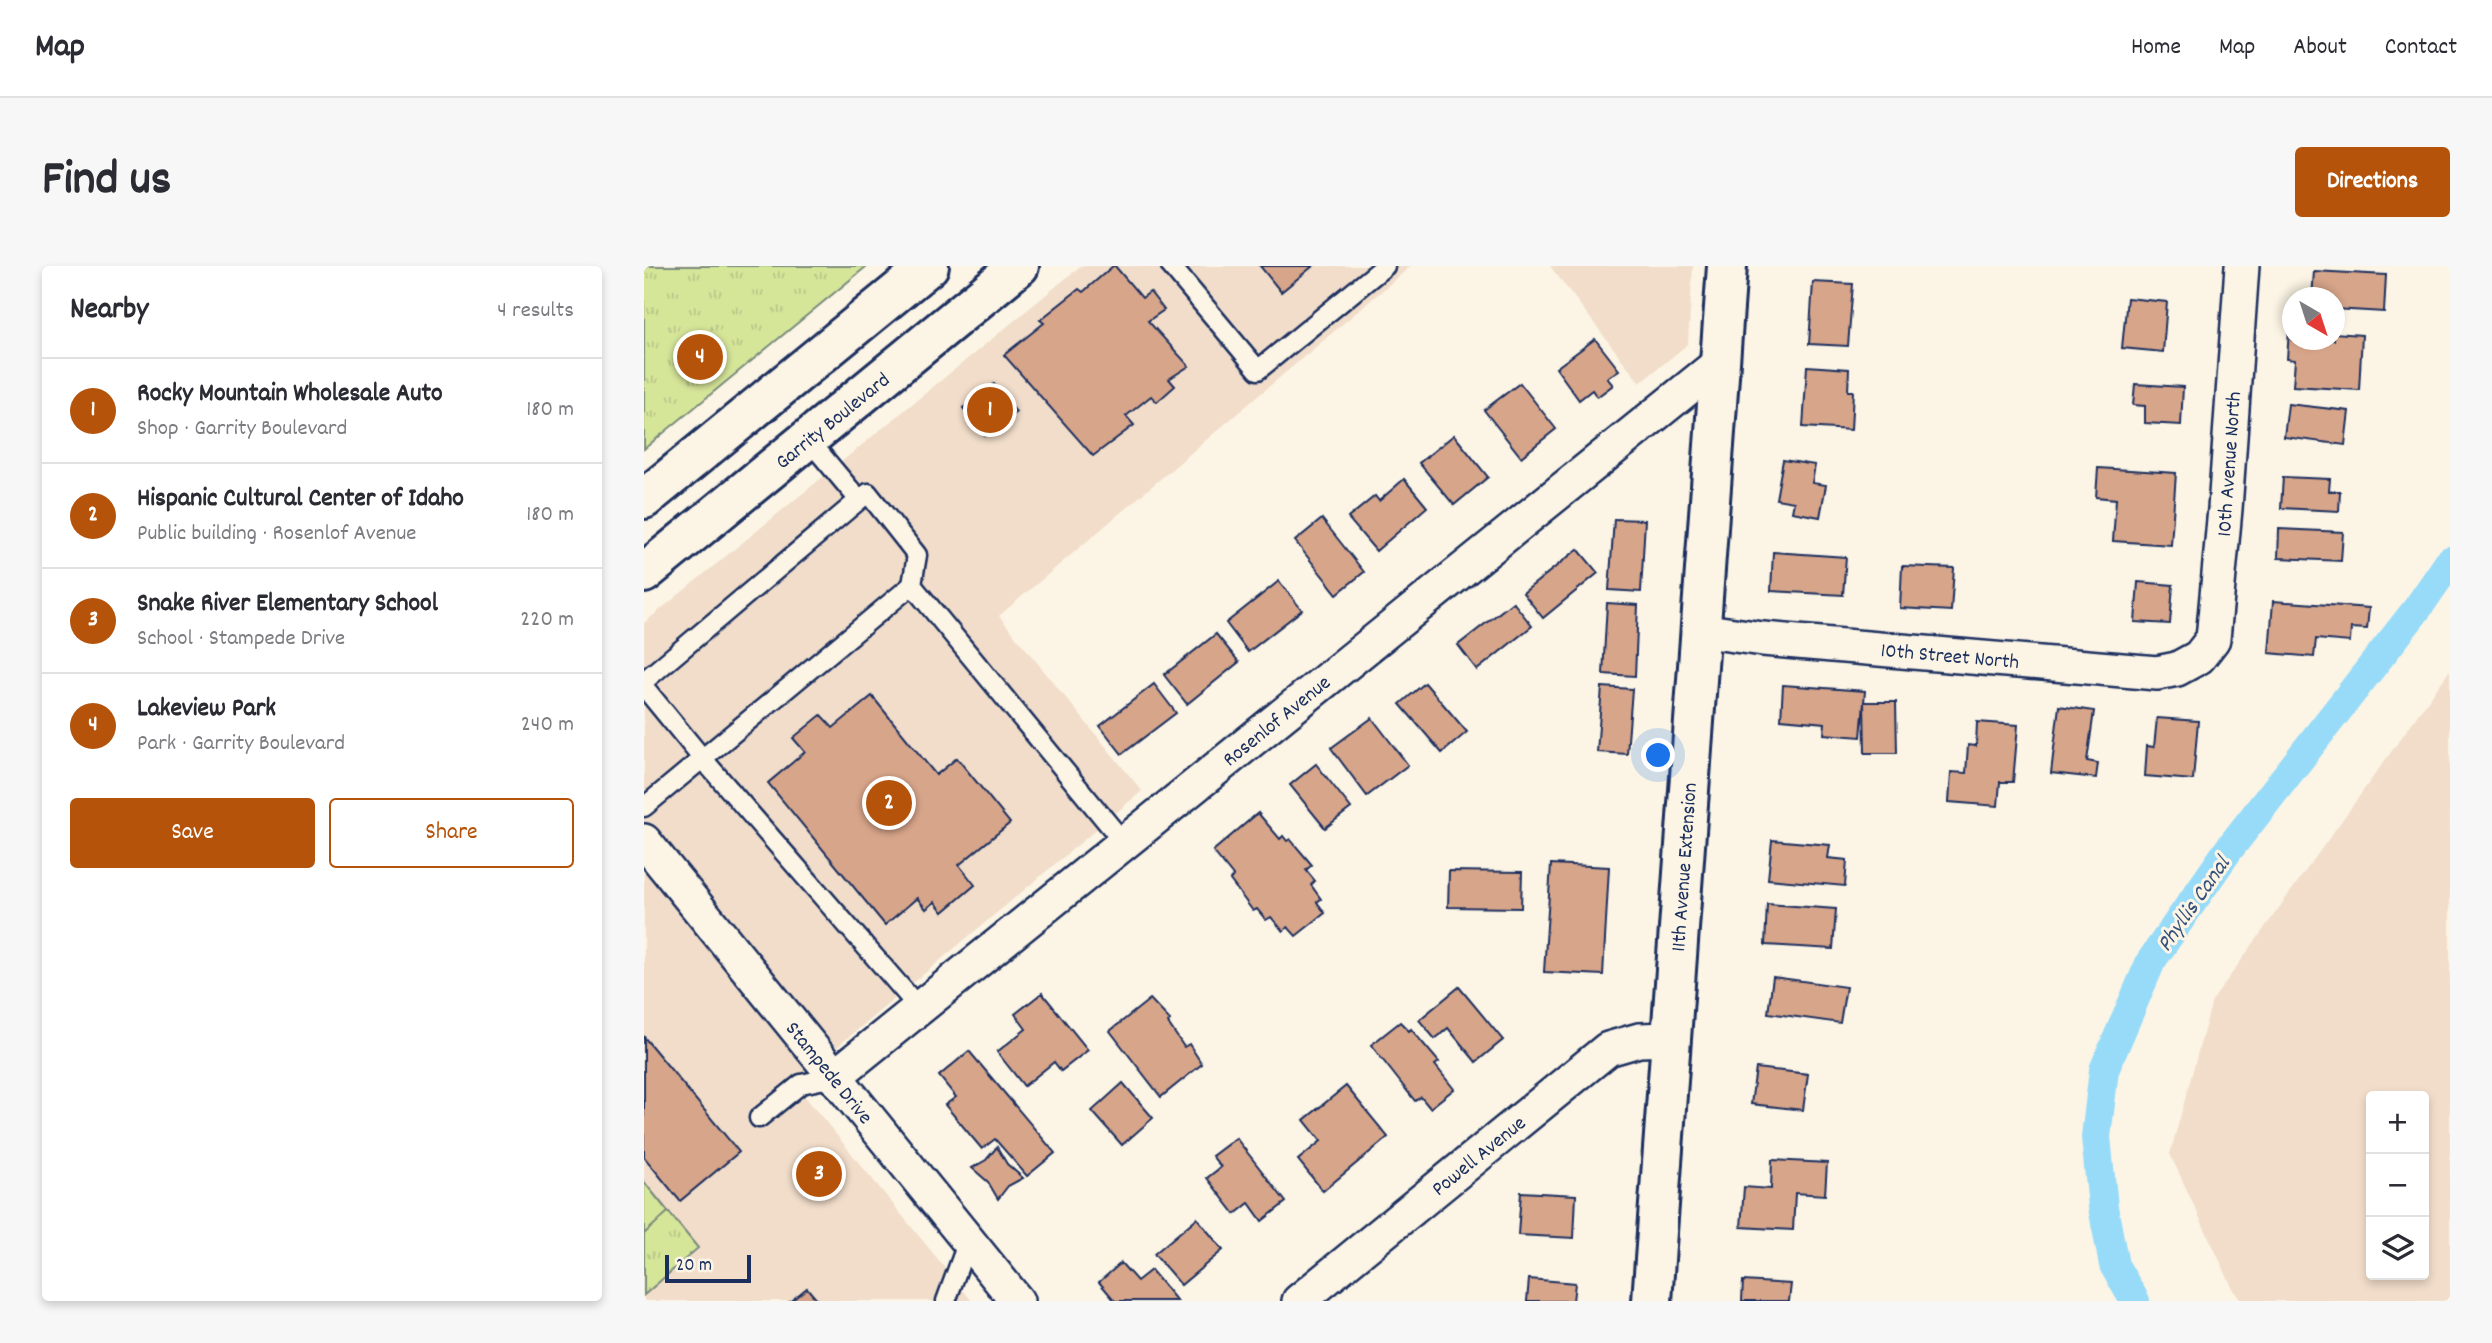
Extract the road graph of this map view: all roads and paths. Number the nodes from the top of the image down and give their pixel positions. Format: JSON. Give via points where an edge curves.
{"nodes":[{"id":1,"x":929,"y":266,"type":"edge"},
{"id":2,"x":1019,"y":266,"type":"edge"},
{"id":3,"x":1171,"y":266,"type":"edge"},
{"id":4,"x":1385,"y":266,"type":"edge"},
{"id":5,"x":1727,"y":266,"type":"edge"},
{"id":6,"x":2242,"y":266,"type":"edge"},
{"id":7,"x":1718,"y":364,"type":"junction"},
{"id":8,"x":808,"y":439,"type":"junction"},
{"id":9,"x":644,"y":499,"type":"edge"},
{"id":10,"x":859,"y":500,"type":"junction"},
{"id":11,"x":644,"y":573,"type":"edge"},
{"id":12,"x":912,"y":585,"type":"junction"},
{"id":13,"x":1699,"y":631,"type":"junction"},
{"id":14,"x":2199,"y":657,"type":"joint"},
{"id":15,"x":644,"y":681,"type":"edge"},
{"id":16,"x":644,"y":687,"type":"edge"},
{"id":17,"x":702,"y":758,"type":"junction"},
{"id":18,"x":644,"y":807,"type":"edge"},
{"id":19,"x":644,"y":841,"type":"edge"},
{"id":20,"x":1124,"y":843,"type":"junction"},
{"id":21,"x":919,"y":1008,"type":"junction"},
{"id":22,"x":1671,"y":1039,"type":"junction"},
{"id":23,"x":834,"y":1077,"type":"junction"},
{"id":24,"x":759,"y":1118,"type":"dead end"},
{"id":25,"x":968,"y":1241,"type":"junction"},
{"id":26,"x":947,"y":1301,"type":"edge"},
{"id":27,"x":1017,"y":1301,"type":"edge"},
{"id":28,"x":1299,"y":1301,"type":"edge"},
{"id":29,"x":1652,"y":1301,"type":"edge"}],
"edges":[{"from":1,"to":9,"type":"street"},
{"from":2,"to":8,"type":"street","name":"Garrity Boulevard"},
{"from":3,"to":4,"type":"lane","via":[[1258,370]]},
{"from":5,"to":7,"type":"street","name":"11th Avenue Extension"},
{"from":6,"to":14,"type":"street","name":"10th Avenue North","via":[[2213,639]]},
{"from":7,"to":13,"type":"street","name":"11th Avenue Extension"},
{"from":7,"to":20,"type":"street","name":"Rosenlof Avenue"},
{"from":8,"to":10,"type":"lane"},
{"from":8,"to":11,"type":"street","name":"Garrity Boulevard"},
{"from":10,"to":12,"type":"lane","via":[[868,493],[917,555]]},
{"from":10,"to":15,"type":"lane"},
{"from":12,"to":17,"type":"lane"},
{"from":12,"to":20,"type":"lane"},
{"from":13,"to":14,"type":"street","name":"10th Street North","via":[[2157,673]]},
{"from":13,"to":22,"type":"street","name":"11th Avenue Extension"},
{"from":16,"to":17,"type":"lane"},
{"from":17,"to":18,"type":"lane"},
{"from":17,"to":21,"type":"lane"},
{"from":19,"to":23,"type":"street","name":"Stampede Drive"},
{"from":20,"to":21,"type":"street","name":"Rosenlof Avenue"},
{"from":21,"to":23,"type":"street","name":"Rosenlof Avenue"},
{"from":22,"to":28,"type":"street","name":"Powell Avenue","via":[[1639,1040],[1608,1049]]},
{"from":22,"to":29,"type":"street","name":"11th Avenue Extension"},
{"from":23,"to":24,"type":"lane","via":[[801,1084]]},
{"from":23,"to":25,"type":"street","name":"Stampede Drive"},
{"from":25,"to":26,"type":"lane"},
{"from":25,"to":27,"type":"street","name":"Stampede Drive"}]}
